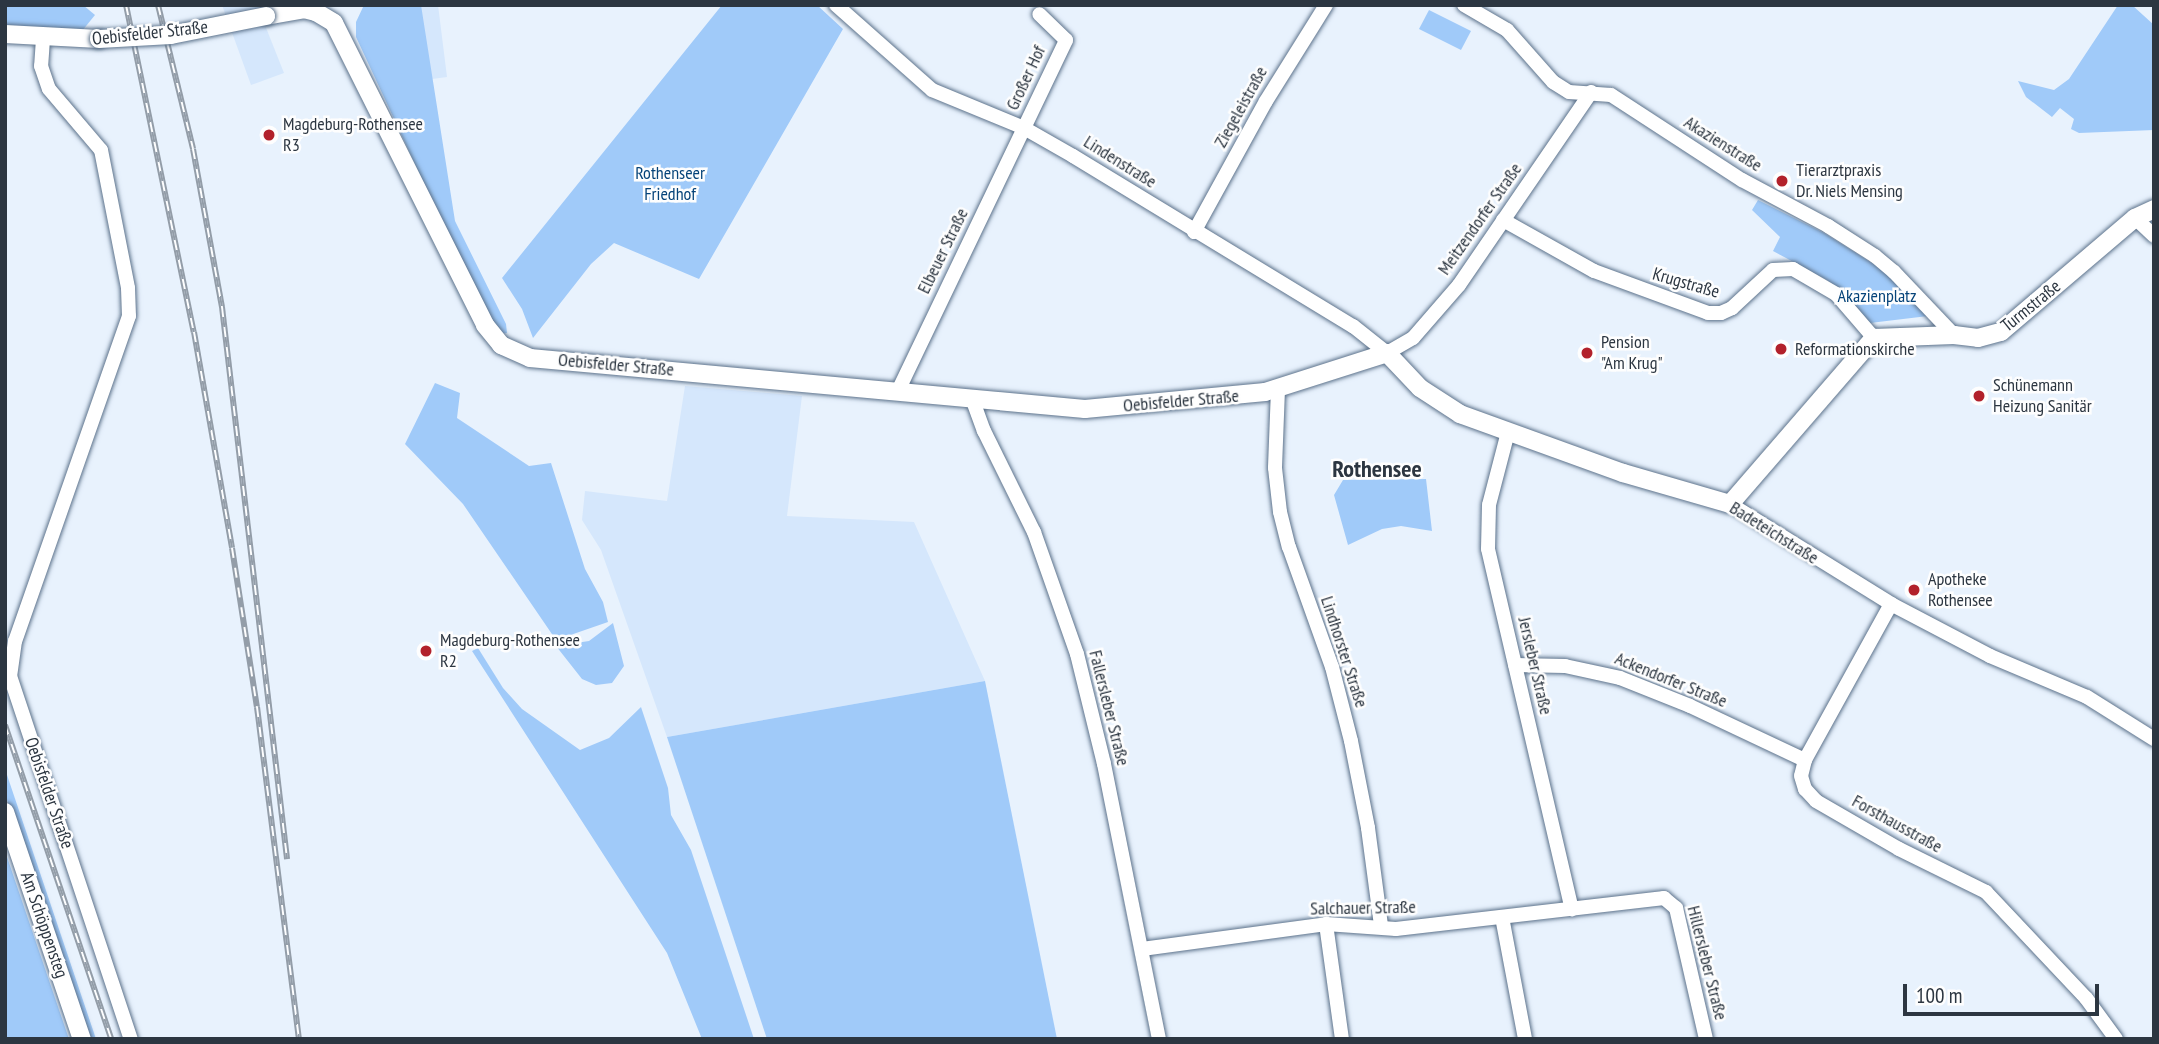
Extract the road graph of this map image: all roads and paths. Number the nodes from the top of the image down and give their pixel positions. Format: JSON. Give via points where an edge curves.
{"nodes":[{"id":1,"x":836,"y":5,"type":"edge"},
{"id":2,"x":1326,"y":5,"type":"edge"},
{"id":3,"x":1464,"y":5,"type":"edge"},
{"id":4,"x":1039,"y":14,"type":"dead end"},
{"id":5,"x":5,"y":34,"type":"edge"},
{"id":6,"x":43,"y":38,"type":"junction"},
{"id":7,"x":1591,"y":92,"type":"junction"},
{"id":8,"x":1024,"y":128,"type":"junction"},
{"id":9,"x":2154,"y":209,"type":"edge"},
{"id":10,"x":2135,"y":218,"type":"junction"},
{"id":11,"x":1503,"y":220,"type":"junction"},
{"id":12,"x":1194,"y":232,"type":"junction"},
{"id":13,"x":2154,"y":236,"type":"edge"},
{"id":14,"x":1954,"y":335,"type":"junction"},
{"id":15,"x":1874,"y":338,"type":"junction"},
{"id":16,"x":1387,"y":353,"type":"junction"},
{"id":17,"x":1278,"y":389,"type":"junction"},
{"id":18,"x":898,"y":391,"type":"junction"},
{"id":19,"x":972,"y":401,"type":"junction"},
{"id":20,"x":1508,"y":432,"type":"junction"},
{"id":21,"x":1730,"y":504,"type":"junction"},
{"id":22,"x":1891,"y":604,"type":"junction"},
{"id":23,"x":1515,"y":665,"type":"junction"},
{"id":24,"x":2154,"y":739,"type":"edge"},
{"id":25,"x":1805,"y":760,"type":"junction"},
{"id":26,"x":5,"y":812,"type":"edge"},
{"id":27,"x":1668,"y":899,"type":"joint"},
{"id":28,"x":1572,"y":909,"type":"junction"},
{"id":29,"x":1502,"y":917,"type":"junction"},
{"id":30,"x":1326,"y":925,"type":"junction"},
{"id":31,"x":1381,"y":926,"type":"junction"},
{"id":32,"x":1142,"y":949,"type":"junction"},
{"id":33,"x":82,"y":1039,"type":"edge"},
{"id":34,"x":131,"y":1039,"type":"edge"},
{"id":35,"x":1159,"y":1039,"type":"edge"},
{"id":36,"x":1342,"y":1039,"type":"edge"},
{"id":37,"x":1525,"y":1039,"type":"edge"},
{"id":38,"x":1706,"y":1039,"type":"edge"},
{"id":39,"x":2116,"y":1039,"type":"edge"}],
"edges":[{"from":1,"to":8,"type":"street","name":"Lindenstraße","via":[[932,90]]},
{"from":2,"to":12,"type":"street","name":"Ziegeleistraße","via":[[1266,101]]},
{"from":3,"to":7,"type":"street","name":"Akazienstraße","via":[[1507,30],[1553,82],[1569,92]]},
{"from":4,"to":8,"type":"street","name":"Großer Hof","via":[[1066,40]]},
{"from":5,"to":6,"type":"street","name":"Oebisfelder Straße"},
{"from":6,"to":18,"type":"street","name":"Oebisfelder Straße","bridge":true,"via":[[171,35],[304,9],[316,12],[334,23],[466,290],[491,334],[507,348],[530,358]]},
{"from":6,"to":34,"type":"street","name":"Oebisfelder Straße","via":[[42,69],[49,89],[101,150],[128,288],[129,316],[15,641],[10,676]]},
{"from":7,"to":11,"type":"street","name":"Meitzendorfer Straße"},
{"from":7,"to":14,"type":"street","name":"Akazienstraße","via":[[1611,95],[1742,180],[1875,256]]},
{"from":8,"to":12,"type":"street","name":"Lindenstraße"},
{"from":8,"to":18,"type":"street","name":"Elbeuer Straße"},
{"from":9,"to":10,"type":"street","name":"Turmstraße"},
{"from":10,"to":13,"type":"street"},
{"from":10,"to":14,"type":"street","name":"Turmstraße","via":[[2011,326],[1982,337]]},
{"from":11,"to":15,"type":"street","name":"Krugstraße","via":[[1594,271],[1708,313],[1732,308],[1773,270],[1793,269],[1836,294]]},
{"from":11,"to":16,"type":"street","name":"Meitzendorfer Straße","via":[[1459,285],[1413,338]]},
{"from":12,"to":16,"type":"street","name":"Lindenstraße","via":[[1353,326]]},
{"from":14,"to":15,"type":"street","name":"Turmstraße"},
{"from":15,"to":21,"type":"street"},
{"from":16,"to":17,"type":"street","name":"Oebisfelder Straße"},
{"from":16,"to":20,"type":"street","name":"Badeteichstraße","via":[[1443,405]]},
{"from":17,"to":19,"type":"street","name":"Oebisfelder Straße","via":[[1095,409]]},
{"from":17,"to":31,"type":"street","name":"Lindhorster Straße","via":[[1278,500],[1351,741]]},
{"from":18,"to":19,"type":"street","name":"Oebisfelder Straße"},
{"from":19,"to":32,"type":"street","name":"Fallersleber Straße","via":[[1034,532],[1071,636],[1101,752]]},
{"from":20,"to":21,"type":"street","name":"Badeteichstraße","via":[[1623,473]]},
{"from":20,"to":23,"type":"street","name":"Jersleber Straße","via":[[1489,505],[1487,533]]},
{"from":21,"to":22,"type":"street","name":"Badeteichstraße"},
{"from":22,"to":24,"type":"street","name":"Badeteichstraße","via":[[1990,656],[2087,697]]},
{"from":22,"to":25,"type":"street"},
{"from":23,"to":25,"type":"street","name":"Ackendorfer Straße","via":[[1565,666],[1620,678]]},
{"from":23,"to":28,"type":"street","name":"Jersleber Straße"},
{"from":25,"to":39,"type":"street","name":"Forsthausstraße","via":[[1801,776],[1810,796],[1923,862],[1986,892],[2086,998]]},
{"from":26,"to":33,"type":"street","name":"Am Schöppensteg"},
{"from":27,"to":28,"type":"street","name":"Salchauer Straße"},
{"from":27,"to":38,"type":"street","name":"Hillersleber Straße","via":[[1676,908]]},
{"from":28,"to":29,"type":"street","name":"Salchauer Straße"},
{"from":29,"to":31,"type":"street","name":"Salchauer Straße","via":[[1396,929]]},
{"from":29,"to":37,"type":"street"},
{"from":30,"to":31,"type":"street","name":"Salchauer Straße"},
{"from":30,"to":32,"type":"street","name":"Salchauer Straße"},
{"from":30,"to":36,"type":"street"},
{"from":32,"to":35,"type":"street","name":"Fallersleber Straße"}]}
